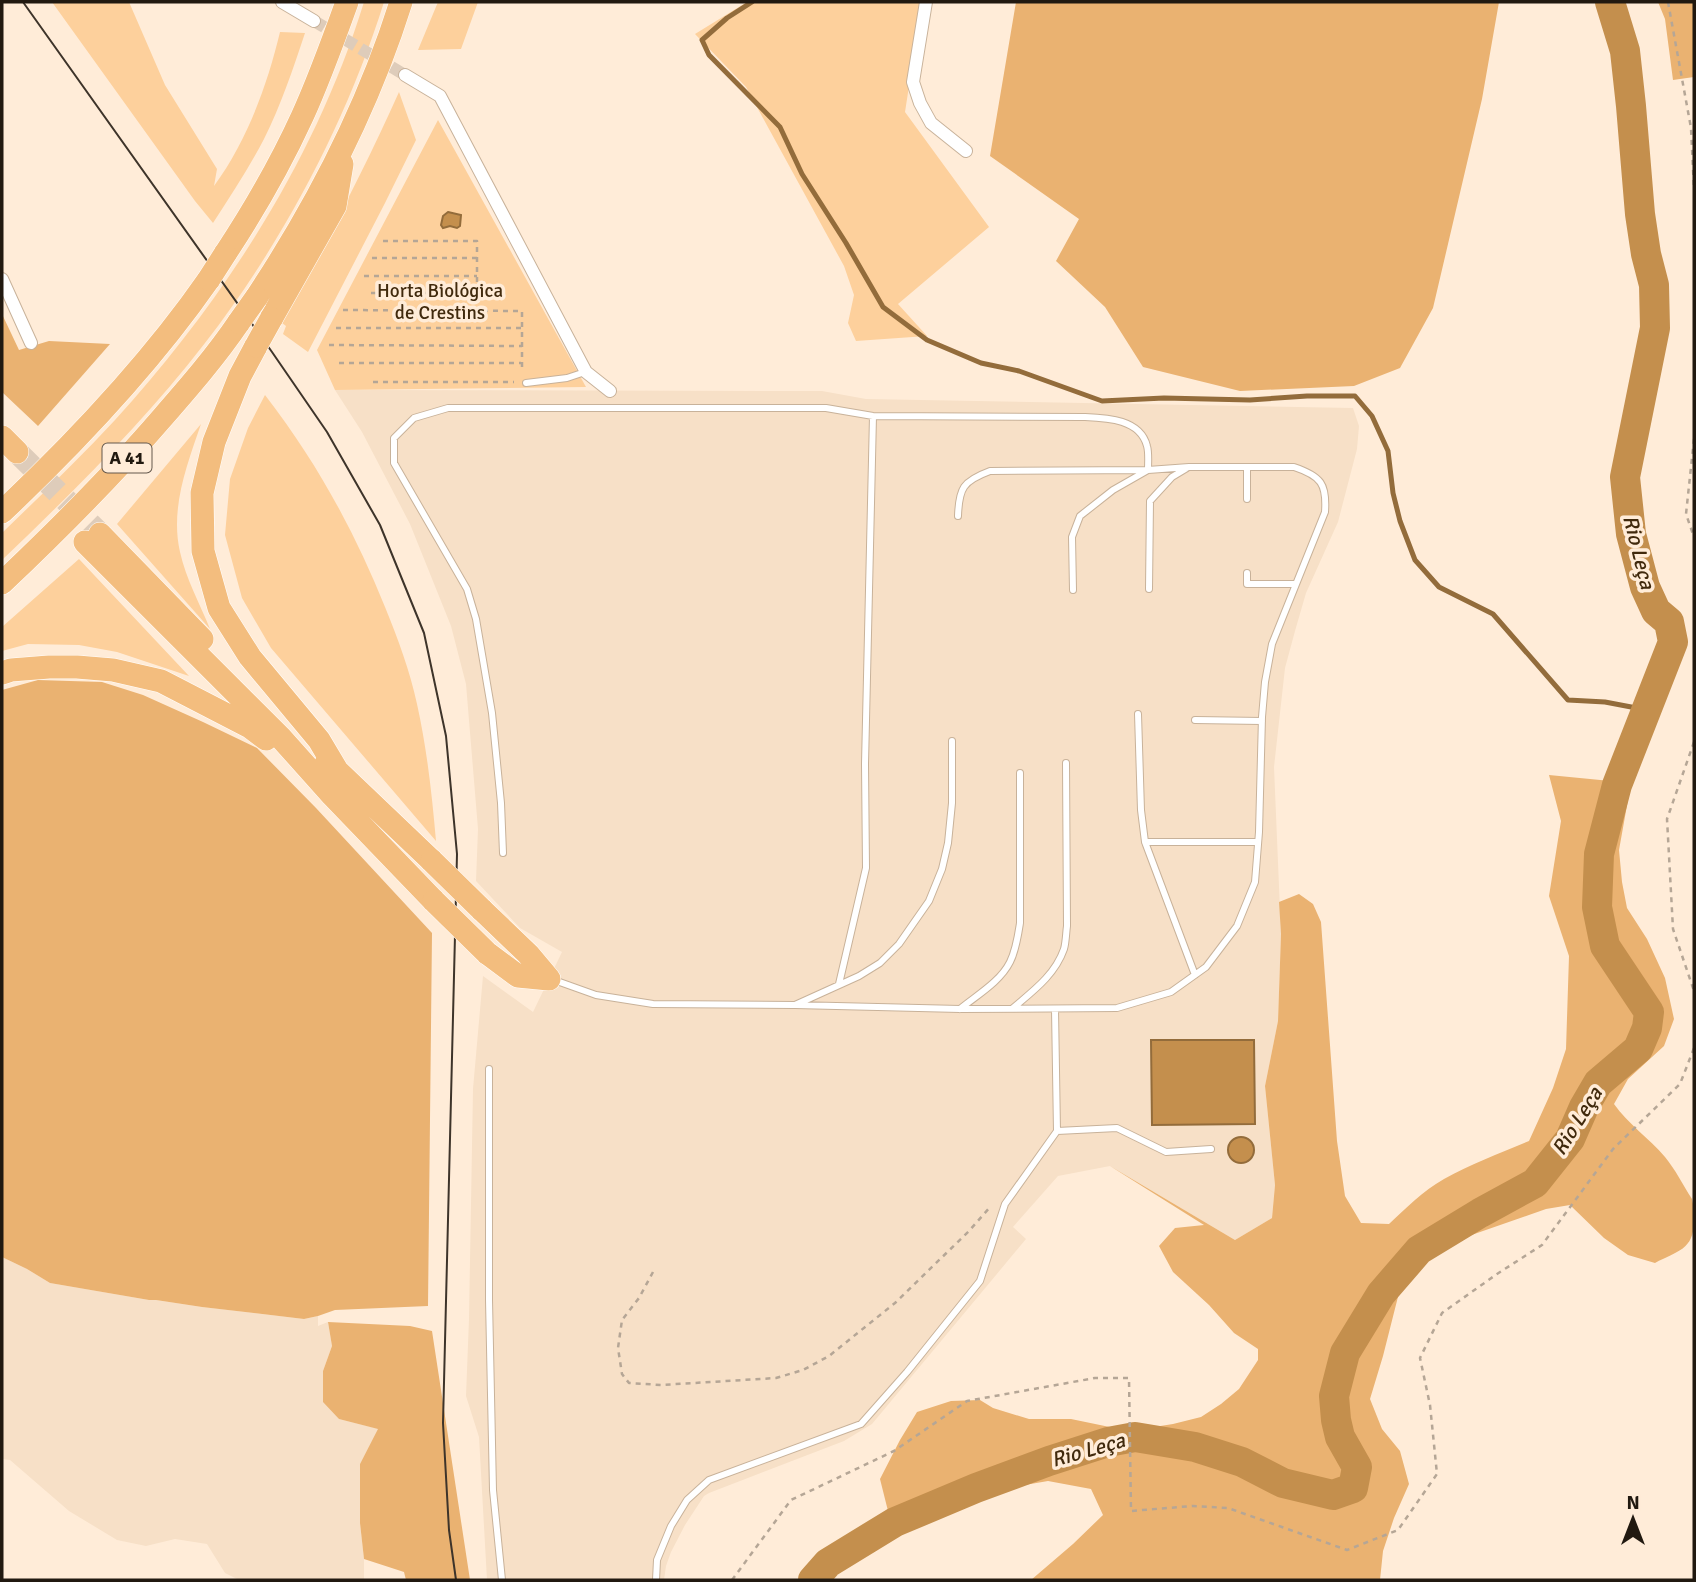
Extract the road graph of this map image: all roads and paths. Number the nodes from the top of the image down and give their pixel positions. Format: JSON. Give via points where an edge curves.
{"nodes":[{"id":1,"x":282,"y":2,"type":"edge"},
{"id":2,"x":347,"y":2,"type":"edge"},
{"id":3,"x":401,"y":2,"type":"edge"},
{"id":4,"x":926,"y":2,"type":"edge"},
{"id":5,"x":1668,"y":2,"type":"edge"},
{"id":6,"x":314,"y":21,"type":"tunnel mouth"},
{"id":7,"x":405,"y":75,"type":"tunnel mouth"},
{"id":8,"x":345,"y":144,"type":"junction"},
{"id":9,"x":966,"y":151,"type":"dead end"},
{"id":10,"x":1694,"y":189,"type":"edge"},
{"id":11,"x":383,"y":241,"type":"dead end"},
{"id":12,"x":372,"y":258,"type":"dead end"},
{"id":13,"x":477,"y":258,"type":"junction"},
{"id":14,"x":364,"y":276,"type":"dead end"},
{"id":15,"x":477,"y":276,"type":"junction"},
{"id":16,"x":2,"y":279,"type":"edge"},
{"id":17,"x":371,"y":293,"type":"dead end"},
{"id":18,"x":477,"y":293,"type":"junction"},
{"id":19,"x":343,"y":310,"type":"dead end"},
{"id":20,"x":477,"y":310,"type":"junction"},
{"id":21,"x":336,"y":328,"type":"dead end"},
{"id":22,"x":522,"y":328,"type":"junction"},
{"id":23,"x":32,"y":343,"type":"dead end"},
{"id":24,"x":329,"y":345,"type":"dead end"},
{"id":25,"x":522,"y":346,"type":"junction"},
{"id":26,"x":339,"y":363,"type":"dead end"},
{"id":27,"x":522,"y":363,"type":"junction"},
{"id":28,"x":586,"y":372,"type":"junction"},
{"id":29,"x":373,"y":382,"type":"dead end"},
{"id":30,"x":524,"y":383,"type":"junction"},
{"id":31,"x":610,"y":391,"type":"joint"},
{"id":32,"x":605,"y":408,"type":"junction"},
{"id":33,"x":873,"y":416,"type":"junction"},
{"id":34,"x":1694,"y":439,"type":"edge"},
{"id":35,"x":1189,"y":467,"type":"junction"},
{"id":36,"x":1247,"y":467,"type":"junction"},
{"id":37,"x":1148,"y":470,"type":"junction"},
{"id":38,"x":11,"y":497,"type":"edge"},
{"id":39,"x":1248,"y":499,"type":"dead end"},
{"id":40,"x":2,"y":512,"type":"edge"},
{"id":41,"x":958,"y":516,"type":"dead end"},
{"id":42,"x":1694,"y":537,"type":"edge"},
{"id":43,"x":92,"y":538,"type":"tunnel mouth"},
{"id":44,"x":1247,"y":573,"type":"dead end"},
{"id":45,"x":2,"y":583,"type":"edge"},
{"id":46,"x":1295,"y":584,"type":"junction"},
{"id":47,"x":1149,"y":589,"type":"dead end"},
{"id":48,"x":1073,"y":590,"type":"dead end"},
{"id":49,"x":2,"y":673,"type":"edge"},
{"id":50,"x":1139,"y":714,"type":"dead end"},
{"id":51,"x":1195,"y":720,"type":"dead end"},
{"id":52,"x":1262,"y":721,"type":"junction"},
{"id":53,"x":952,"y":741,"type":"dead end"},
{"id":54,"x":1694,"y":742,"type":"edge"},
{"id":55,"x":1066,"y":763,"type":"dead end"},
{"id":56,"x":1020,"y":773,"type":"dead end"},
{"id":57,"x":328,"y":776,"type":"junction"},
{"id":58,"x":1145,"y":842,"type":"junction"},
{"id":59,"x":1258,"y":842,"type":"junction"},
{"id":60,"x":503,"y":853,"type":"dead end"},
{"id":61,"x":1195,"y":975,"type":"junction"},
{"id":62,"x":550,"y":979,"type":"junction"},
{"id":63,"x":839,"y":984,"type":"junction"},
{"id":64,"x":1694,"y":991,"type":"edge"},
{"id":65,"x":794,"y":1005,"type":"junction"},
{"id":66,"x":1013,"y":1008,"type":"junction"},
{"id":67,"x":960,"y":1009,"type":"junction"},
{"id":68,"x":1055,"y":1009,"type":"junction"},
{"id":69,"x":1694,"y":1048,"type":"edge"},
{"id":70,"x":489,"y":1069,"type":"dead end"},
{"id":71,"x":1056,"y":1130,"type":"junction"},
{"id":72,"x":1211,"y":1149,"type":"dead end"},
{"id":73,"x":1005,"y":1204,"type":"junction"},
{"id":74,"x":653,"y":1272,"type":"dead end"},
{"id":75,"x":502,"y":1580,"type":"edge"},
{"id":76,"x":656,"y":1580,"type":"edge"},
{"id":77,"x":732,"y":1580,"type":"edge"}],
"edges":[{"from":1,"to":6,"type":"street"},
{"from":2,"to":38,"type":"highway","number":"A 41","bridge":true,"via":[[301,119],[260,198],[209,279],[129,381]]},
{"from":3,"to":8,"type":"highway","number":"A 41"},
{"from":4,"to":9,"type":"street","via":[[913,82],[931,123]]},
{"from":5,"to":10,"type":"path","via":[[1691,128]]},
{"from":7,"to":28,"type":"street","via":[[440,96]]},
{"from":8,"to":45,"type":"highway","number":"A 41","bridge":true,"via":[[298,232],[197,379],[133,452]]},
{"from":8,"to":57,"type":"highway","bridge":true,"via":[[335,206],[240,376],[214,442],[202,493],[203,551],[219,608],[250,657],[319,740]]},
{"from":11,"to":13,"type":"path","via":[[477,241]]},
{"from":12,"to":13,"type":"path"},
{"from":13,"to":15,"type":"path"},
{"from":14,"to":15,"type":"path"},
{"from":15,"to":18,"type":"path"},
{"from":16,"to":23,"type":"street"},
{"from":17,"to":18,"type":"path"},
{"from":18,"to":20,"type":"path"},
{"from":19,"to":20,"type":"path"},
{"from":20,"to":22,"type":"path","via":[[522,311]]},
{"from":21,"to":22,"type":"path"},
{"from":22,"to":25,"type":"path"},
{"from":24,"to":25,"type":"path"},
{"from":25,"to":27,"type":"path"},
{"from":26,"to":27,"type":"path"},
{"from":27,"to":30,"type":"path"},
{"from":28,"to":30,"type":"lane"},
{"from":28,"to":31,"type":"street"},
{"from":29,"to":30,"type":"path"},
{"from":31,"to":32,"type":"lane"},
{"from":32,"to":33,"type":"lane","via":[[826,408]]},
{"from":32,"to":60,"type":"lane","via":[[448,408],[414,418],[394,438],[394,463],[467,589],[476,619],[492,713]]},
{"from":33,"to":37,"type":"lane","via":[[1113,418],[1137,429],[1147,446]]},
{"from":33,"to":63,"type":"lane","via":[[866,868]]},
{"from":34,"to":42,"type":"path","via":[[1686,514]]},
{"from":35,"to":36,"type":"lane"},
{"from":35,"to":37,"type":"lane"},
{"from":35,"to":47,"type":"lane","via":[[1172,477],[1150,501]]},
{"from":36,"to":39,"type":"lane"},
{"from":36,"to":46,"type":"lane","via":[[1294,467],[1320,480],[1325,512]]},
{"from":37,"to":41,"type":"lane","via":[[990,471],[965,485]]},
{"from":37,"to":48,"type":"lane","via":[[1080,516],[1072,537]]},
{"from":38,"to":40,"type":"highway","number":"A 41"},
{"from":43,"to":57,"type":"highway","via":[[248,686]]},
{"from":44,"to":46,"type":"lane","via":[[1247,584]]},
{"from":46,"to":52,"type":"lane","via":[[1272,644]]},
{"from":49,"to":57,"type":"highway","via":[[77,667],[161,681],[214,706]]},
{"from":50,"to":58,"type":"lane"},
{"from":51,"to":52,"type":"lane"},
{"from":52,"to":59,"type":"lane"},
{"from":53,"to":63,"type":"lane","via":[[948,844],[929,901],[880,963]]},
{"from":54,"to":64,"type":"path","via":[[1667,819],[1673,929]]},
{"from":55,"to":66,"type":"lane","via":[[1068,926],[1064,949],[1048,978]]},
{"from":56,"to":67,"type":"lane","via":[[1017,943],[1001,974]]},
{"from":57,"to":62,"type":"highway","bridge":true,"via":[[432,861]]},
{"from":57,"to":62,"type":"highway","bridge":true,"via":[[434,901],[487,953],[518,976]]},
{"from":58,"to":59,"type":"lane"},
{"from":58,"to":61,"type":"lane"},
{"from":59,"to":61,"type":"lane","via":[[1255,882],[1237,926]]},
{"from":61,"to":68,"type":"lane","via":[[1171,992],[1117,1007]]},
{"from":62,"to":65,"type":"lane","via":[[596,995],[653,1004]]},
{"from":63,"to":65,"type":"lane"},
{"from":65,"to":67,"type":"lane"},
{"from":66,"to":67,"type":"lane"},
{"from":66,"to":68,"type":"lane"},
{"from":68,"to":71,"type":"lane"},
{"from":69,"to":77,"type":"path","via":[[1680,1084],[1613,1149],[1542,1245],[1442,1314],[1420,1359],[1437,1474],[1398,1530],[1347,1549],[1228,1508],[1131,1511],[1129,1378],[1095,1378],[967,1401],[894,1451],[791,1500]]},
{"from":70,"to":75,"type":"lane","via":[[493,1490]]},
{"from":71,"to":72,"type":"lane","via":[[1117,1128],[1166,1152]]},
{"from":71,"to":73,"type":"lane"},
{"from":73,"to":74,"type":"path","via":[[991,1206],[895,1303],[829,1356],[776,1378],[629,1384],[622,1374],[618,1348],[622,1320]]},
{"from":73,"to":76,"type":"lane","via":[[980,1281],[861,1424],[709,1480],[687,1500],[671,1527],[657,1560]]}]}
